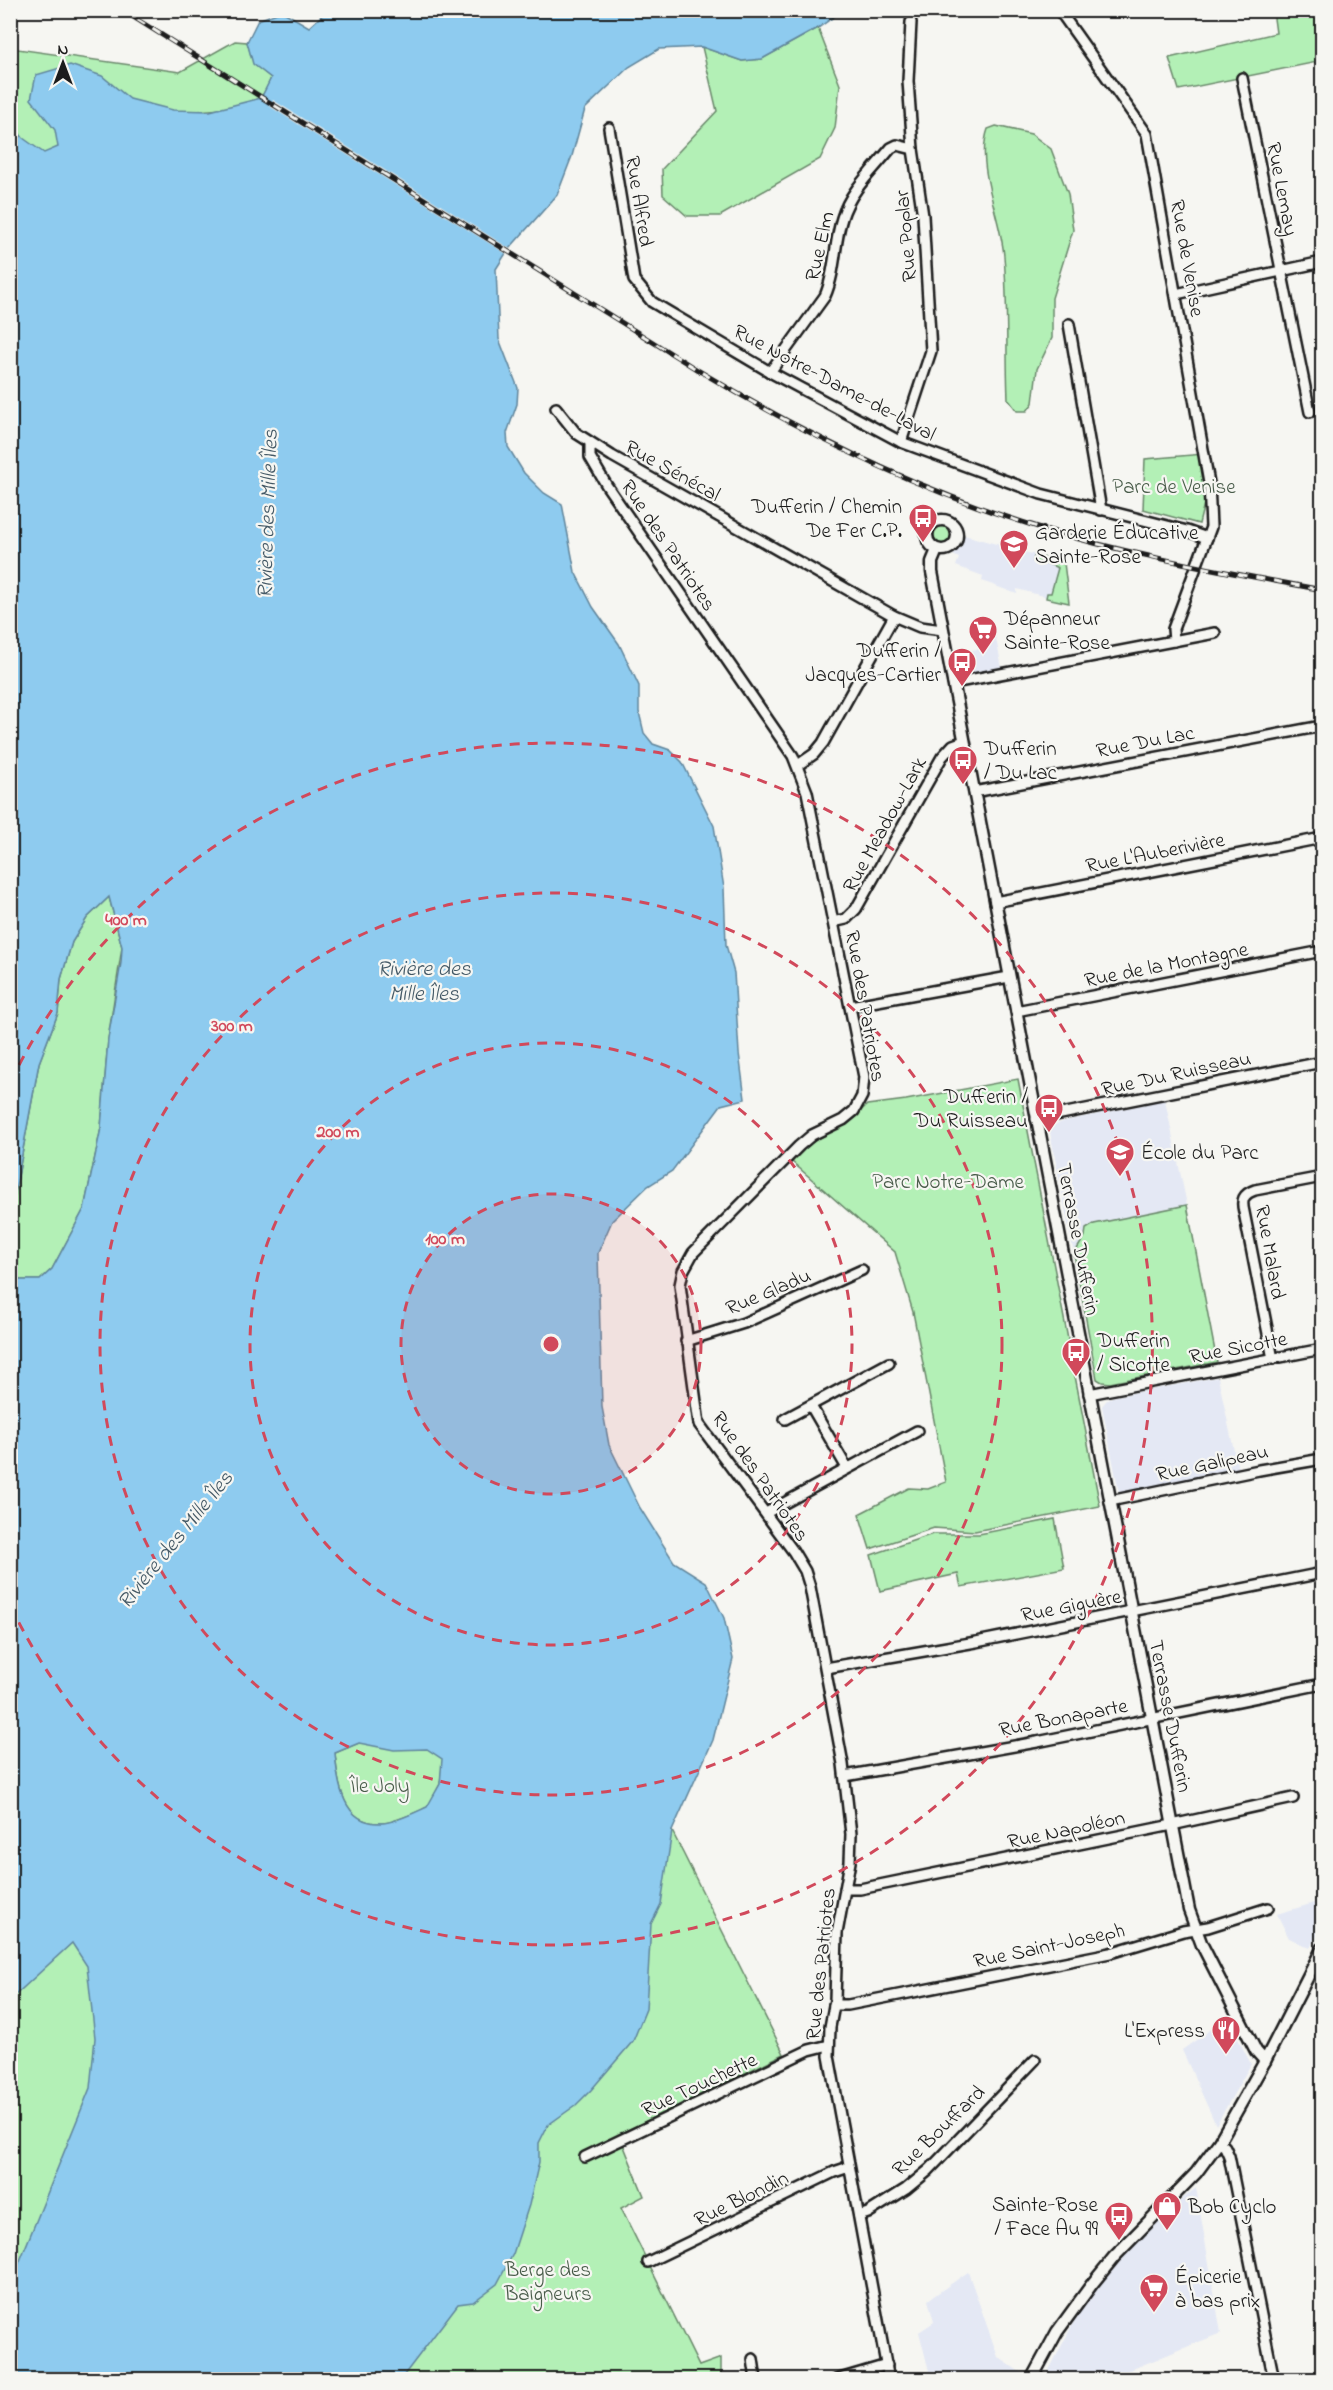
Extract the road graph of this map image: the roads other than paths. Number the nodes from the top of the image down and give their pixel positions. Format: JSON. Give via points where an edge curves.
{"nodes":[{"id":1,"x":1059,"y":10,"type":"edge"},
{"id":2,"x":911,"y":22,"type":"dead end"},
{"id":3,"x":1242,"y":78,"type":"dead end"},
{"id":4,"x":609,"y":128,"type":"dead end"},
{"id":5,"x":913,"y":149,"type":"junction"},
{"id":6,"x":1323,"y":262,"type":"edge"},
{"id":7,"x":1281,"y":271,"type":"junction"},
{"id":8,"x":634,"y":280,"type":"joint"},
{"id":9,"x":1176,"y":294,"type":"junction"},
{"id":10,"x":1069,"y":324,"type":"dead end"},
{"id":11,"x":770,"y":372,"type":"junction"},
{"id":12,"x":556,"y":408,"type":"dead end"},
{"id":13,"x":1310,"y":412,"type":"dead end"},
{"id":14,"x":901,"y":442,"type":"junction"},
{"id":15,"x":590,"y":443,"type":"junction"},
{"id":16,"x":1101,"y":510,"type":"junction"},
{"id":17,"x":1207,"y":538,"type":"junction"},
{"id":18,"x":937,"y":550,"type":"dead end"},
{"id":19,"x":894,"y":616,"type":"junction"},
{"id":20,"x":943,"y":630,"type":"junction"},
{"id":21,"x":1215,"y":633,"type":"dead end"},
{"id":22,"x":1174,"y":641,"type":"junction"},
{"id":23,"x":953,"y":683,"type":"junction"},
{"id":24,"x":1323,"y":726,"type":"edge"},
{"id":25,"x":964,"y":741,"type":"junction"},
{"id":26,"x":798,"y":765,"type":"junction"},
{"id":27,"x":974,"y":792,"type":"junction"},
{"id":28,"x":1323,"y":838,"type":"edge"},
{"id":29,"x":995,"y":902,"type":"junction"},
{"id":30,"x":833,"y":922,"type":"junction"},
{"id":31,"x":1323,"y":951,"type":"edge"},
{"id":32,"x":1009,"y":977,"type":"junction"},
{"id":33,"x":850,"y":1006,"type":"junction"},
{"id":34,"x":1016,"y":1011,"type":"junction"},
{"id":35,"x":1323,"y":1062,"type":"edge"},
{"id":36,"x":1036,"y":1119,"type":"junction"},
{"id":37,"x":1323,"y":1177,"type":"edge"},
{"id":38,"x":862,"y":1270,"type":"dead end"},
{"id":39,"x":686,"y":1341,"type":"junction"},
{"id":40,"x":1323,"y":1349,"type":"edge"},
{"id":41,"x":1273,"y":1359,"type":"junction"},
{"id":42,"x":889,"y":1363,"type":"dead end"},
{"id":43,"x":1089,"y":1394,"type":"junction"},
{"id":44,"x":811,"y":1406,"type":"junction"},
{"id":45,"x":785,"y":1419,"type":"dead end"},
{"id":46,"x":917,"y":1431,"type":"dead end"},
{"id":47,"x":1323,"y":1460,"type":"edge"},
{"id":48,"x":847,"y":1468,"type":"junction"},
{"id":49,"x":1110,"y":1501,"type":"junction"},
{"id":50,"x":766,"y":1513,"type":"junction"},
{"id":51,"x":1323,"y":1573,"type":"edge"},
{"id":52,"x":1131,"y":1611,"type":"junction"},
{"id":53,"x":826,"y":1668,"type":"junction"},
{"id":54,"x":1323,"y":1684,"type":"edge"},
{"id":55,"x":1152,"y":1719,"type":"junction"},
{"id":56,"x":845,"y":1776,"type":"junction"},
{"id":57,"x":1293,"y":1798,"type":"dead end"},
{"id":58,"x":1173,"y":1825,"type":"junction"},
{"id":59,"x":845,"y":1889,"type":"junction"},
{"id":60,"x":1268,"y":1908,"type":"dead end"},
{"id":61,"x":1195,"y":1929,"type":"junction"},
{"id":62,"x":1323,"y":1949,"type":"edge"},
{"id":63,"x":834,"y":2005,"type":"junction"},
{"id":64,"x":829,"y":2045,"type":"junction"},
{"id":65,"x":1035,"y":2060,"type":"dead end"},
{"id":66,"x":1265,"y":2061,"type":"junction"},
{"id":67,"x":1219,"y":2142,"type":"junction"},
{"id":68,"x":585,"y":2157,"type":"dead end"},
{"id":69,"x":849,"y":2167,"type":"junction"},
{"id":70,"x":859,"y":2216,"type":"junction"},
{"id":71,"x":648,"y":2262,"type":"dead end"},
{"id":72,"x":753,"y":2359,"type":"dead end"},
{"id":73,"x":887,"y":2365,"type":"junction"},
{"id":74,"x":756,"y":2379,"type":"edge"},
{"id":75,"x":836,"y":2379,"type":"edge"},
{"id":76,"x":889,"y":2379,"type":"edge"},
{"id":77,"x":1031,"y":2379,"type":"edge"},
{"id":78,"x":1274,"y":2379,"type":"edge"}],
"edges":[{"from":1,"to":9,"type":"street","name":"Rue de Venise","via":[[1147,134]]},
{"from":2,"to":5,"type":"street","name":"Rue Poplar","via":[[908,81]]},
{"from":3,"to":7,"type":"street","name":"Rue Lemay"},
{"from":4,"to":8,"type":"street","name":"Rue Alfred"},
{"from":5,"to":11,"type":"street","name":"Rue Elm","via":[[897,145],[891,148],[851,197],[842,218],[830,286]]},
{"from":5,"to":14,"type":"street","name":"Rue Poplar","via":[[923,216],[930,351]]},
{"from":6,"to":7,"type":"street"},
{"from":7,"to":9,"type":"street"},
{"from":7,"to":13,"type":"street","name":"Rue Lemay"},
{"from":8,"to":11,"type":"street","name":"Rue Notre-Dame-de-Laval","via":[[652,302]]},
{"from":9,"to":17,"type":"street","name":"Rue de Venise","via":[[1209,483],[1212,515]]},
{"from":10,"to":16,"type":"street"},
{"from":11,"to":14,"type":"street","name":"Rue Notre-Dame-de-Laval"},
{"from":12,"to":15,"type":"street","name":"Rue Sénécal","via":[[567,424]]},
{"from":14,"to":16,"type":"street","name":"Rue Notre-Dame-de-Laval","via":[[1041,494]]},
{"from":15,"to":19,"type":"street","name":"Rue Sénécal"},
{"from":15,"to":26,"type":"street","name":"Rue des Patriotes","via":[[591,460],[607,486]]},
{"from":16,"to":17,"type":"street","name":"Rue Notre-Dame-de-Laval"},
{"from":17,"to":22,"type":"street","name":"Rue de Venise","via":[[1174,626]]},
{"from":18,"to":20,"type":"street","name":"Terrasse Dufferin","via":[[931,569]]},
{"from":19,"to":20,"type":"street","name":"Rue Sénécal","via":[[926,629]]},
{"from":19,"to":26,"type":"street","via":[[824,743]]},
{"from":20,"to":23,"type":"street","name":"Terrasse Dufferin"},
{"from":21,"to":22,"type":"street"},
{"from":22,"to":23,"type":"street"},
{"from":23,"to":25,"type":"street","name":"Terrasse Dufferin"},
{"from":24,"to":27,"type":"street","name":"Rue Du Lac"},
{"from":25,"to":27,"type":"street","name":"Terrasse Dufferin"},
{"from":25,"to":30,"type":"street","name":"Rue Meadow-Lark","via":[[944,754],[856,909],[846,919]]},
{"from":26,"to":30,"type":"street","name":"Rue des Patriotes"},
{"from":27,"to":29,"type":"street","name":"Terrasse Dufferin"},
{"from":28,"to":29,"type":"street","name":"Rue L'Auberivière"},
{"from":29,"to":32,"type":"street","name":"Terrasse Dufferin"},
{"from":30,"to":33,"type":"street","name":"Rue des Patriotes"},
{"from":31,"to":34,"type":"street","name":"Rue de la Montagne"},
{"from":32,"to":33,"type":"street"},
{"from":32,"to":34,"type":"street","name":"Terrasse Dufferin"},
{"from":33,"to":39,"type":"street","name":"Rue des Patriotes","via":[[864,1077],[860,1102],[850,1115],[799,1146],[688,1260],[680,1285]]},
{"from":34,"to":36,"type":"street","name":"Terrasse Dufferin"},
{"from":35,"to":36,"type":"street","name":"Rue Du Ruisseau"},
{"from":36,"to":43,"type":"street","name":"Terrasse Dufferin"},
{"from":37,"to":41,"type":"street","name":"Rue Malard","via":[[1255,1190],[1243,1197]]},
{"from":38,"to":39,"type":"street","name":"Rue Gladu","via":[[744,1323]]},
{"from":39,"to":50,"type":"street","name":"Rue des Patriotes","via":[[700,1425]]},
{"from":40,"to":41,"type":"street","name":"Rue Sicotte"},
{"from":41,"to":43,"type":"street","name":"Rue Sicotte"},
{"from":42,"to":44,"type":"street"},
{"from":43,"to":49,"type":"street","name":"Terrasse Dufferin"},
{"from":44,"to":45,"type":"street"},
{"from":44,"to":48,"type":"street"},
{"from":46,"to":48,"type":"street"},
{"from":47,"to":49,"type":"street","name":"Rue Galipeau"},
{"from":48,"to":50,"type":"street"},
{"from":49,"to":52,"type":"street","name":"Terrasse Dufferin"},
{"from":50,"to":53,"type":"street","name":"Rue des Patriotes","via":[[806,1574]]},
{"from":51,"to":52,"type":"street","name":"Rue Giguère"},
{"from":52,"to":53,"type":"street","name":"Rue Giguère"},
{"from":52,"to":55,"type":"street","name":"Terrasse Dufferin"},
{"from":53,"to":56,"type":"street","name":"Rue des Patriotes"},
{"from":54,"to":55,"type":"street","name":"Rue Bonaparte"},
{"from":55,"to":56,"type":"street","name":"Rue Bonaparte"},
{"from":55,"to":58,"type":"street","name":"Terrasse Dufferin"},
{"from":56,"to":59,"type":"street","name":"Rue des Patriotes","via":[[852,1834]]},
{"from":57,"to":58,"type":"street","name":"Rue Napoléon"},
{"from":58,"to":59,"type":"street","name":"Rue Napoléon","via":[[871,1887]]},
{"from":58,"to":61,"type":"street","name":"Terrasse Dufferin"},
{"from":59,"to":63,"type":"street","name":"Rue des Patriotes","via":[[837,1933]]},
{"from":60,"to":61,"type":"street","name":"Rue Saint-Joseph"},
{"from":61,"to":63,"type":"street","name":"Rue Saint-Joseph","via":[[1091,1957]]},
{"from":61,"to":66,"type":"street","name":"Terrasse Dufferin","via":[[1256,2051]]},
{"from":62,"to":66,"type":"street"},
{"from":63,"to":64,"type":"street","name":"Rue des Patriotes"},
{"from":64,"to":68,"type":"street","name":"Rue Touchette","via":[[809,2050]]},
{"from":64,"to":69,"type":"street","name":"Rue des Patriotes"},
{"from":65,"to":70,"type":"street","name":"Rue Bouffard","via":[[929,2170],[906,2189]]},
{"from":66,"to":67,"type":"street"},
{"from":67,"to":77,"type":"street","via":[[1201,2167],[1092,2283],[1057,2332]]},
{"from":67,"to":78,"type":"street","via":[[1229,2156]]},
{"from":69,"to":70,"type":"street","name":"Rue des Patriotes"},
{"from":69,"to":71,"type":"street","name":"Rue Blondin"},
{"from":70,"to":73,"type":"street","name":"Rue des Patriotes"},
{"from":72,"to":74,"type":"street"},
{"from":73,"to":75,"type":"street"},
{"from":73,"to":76,"type":"street","name":"Rue des Patriotes"}]}
